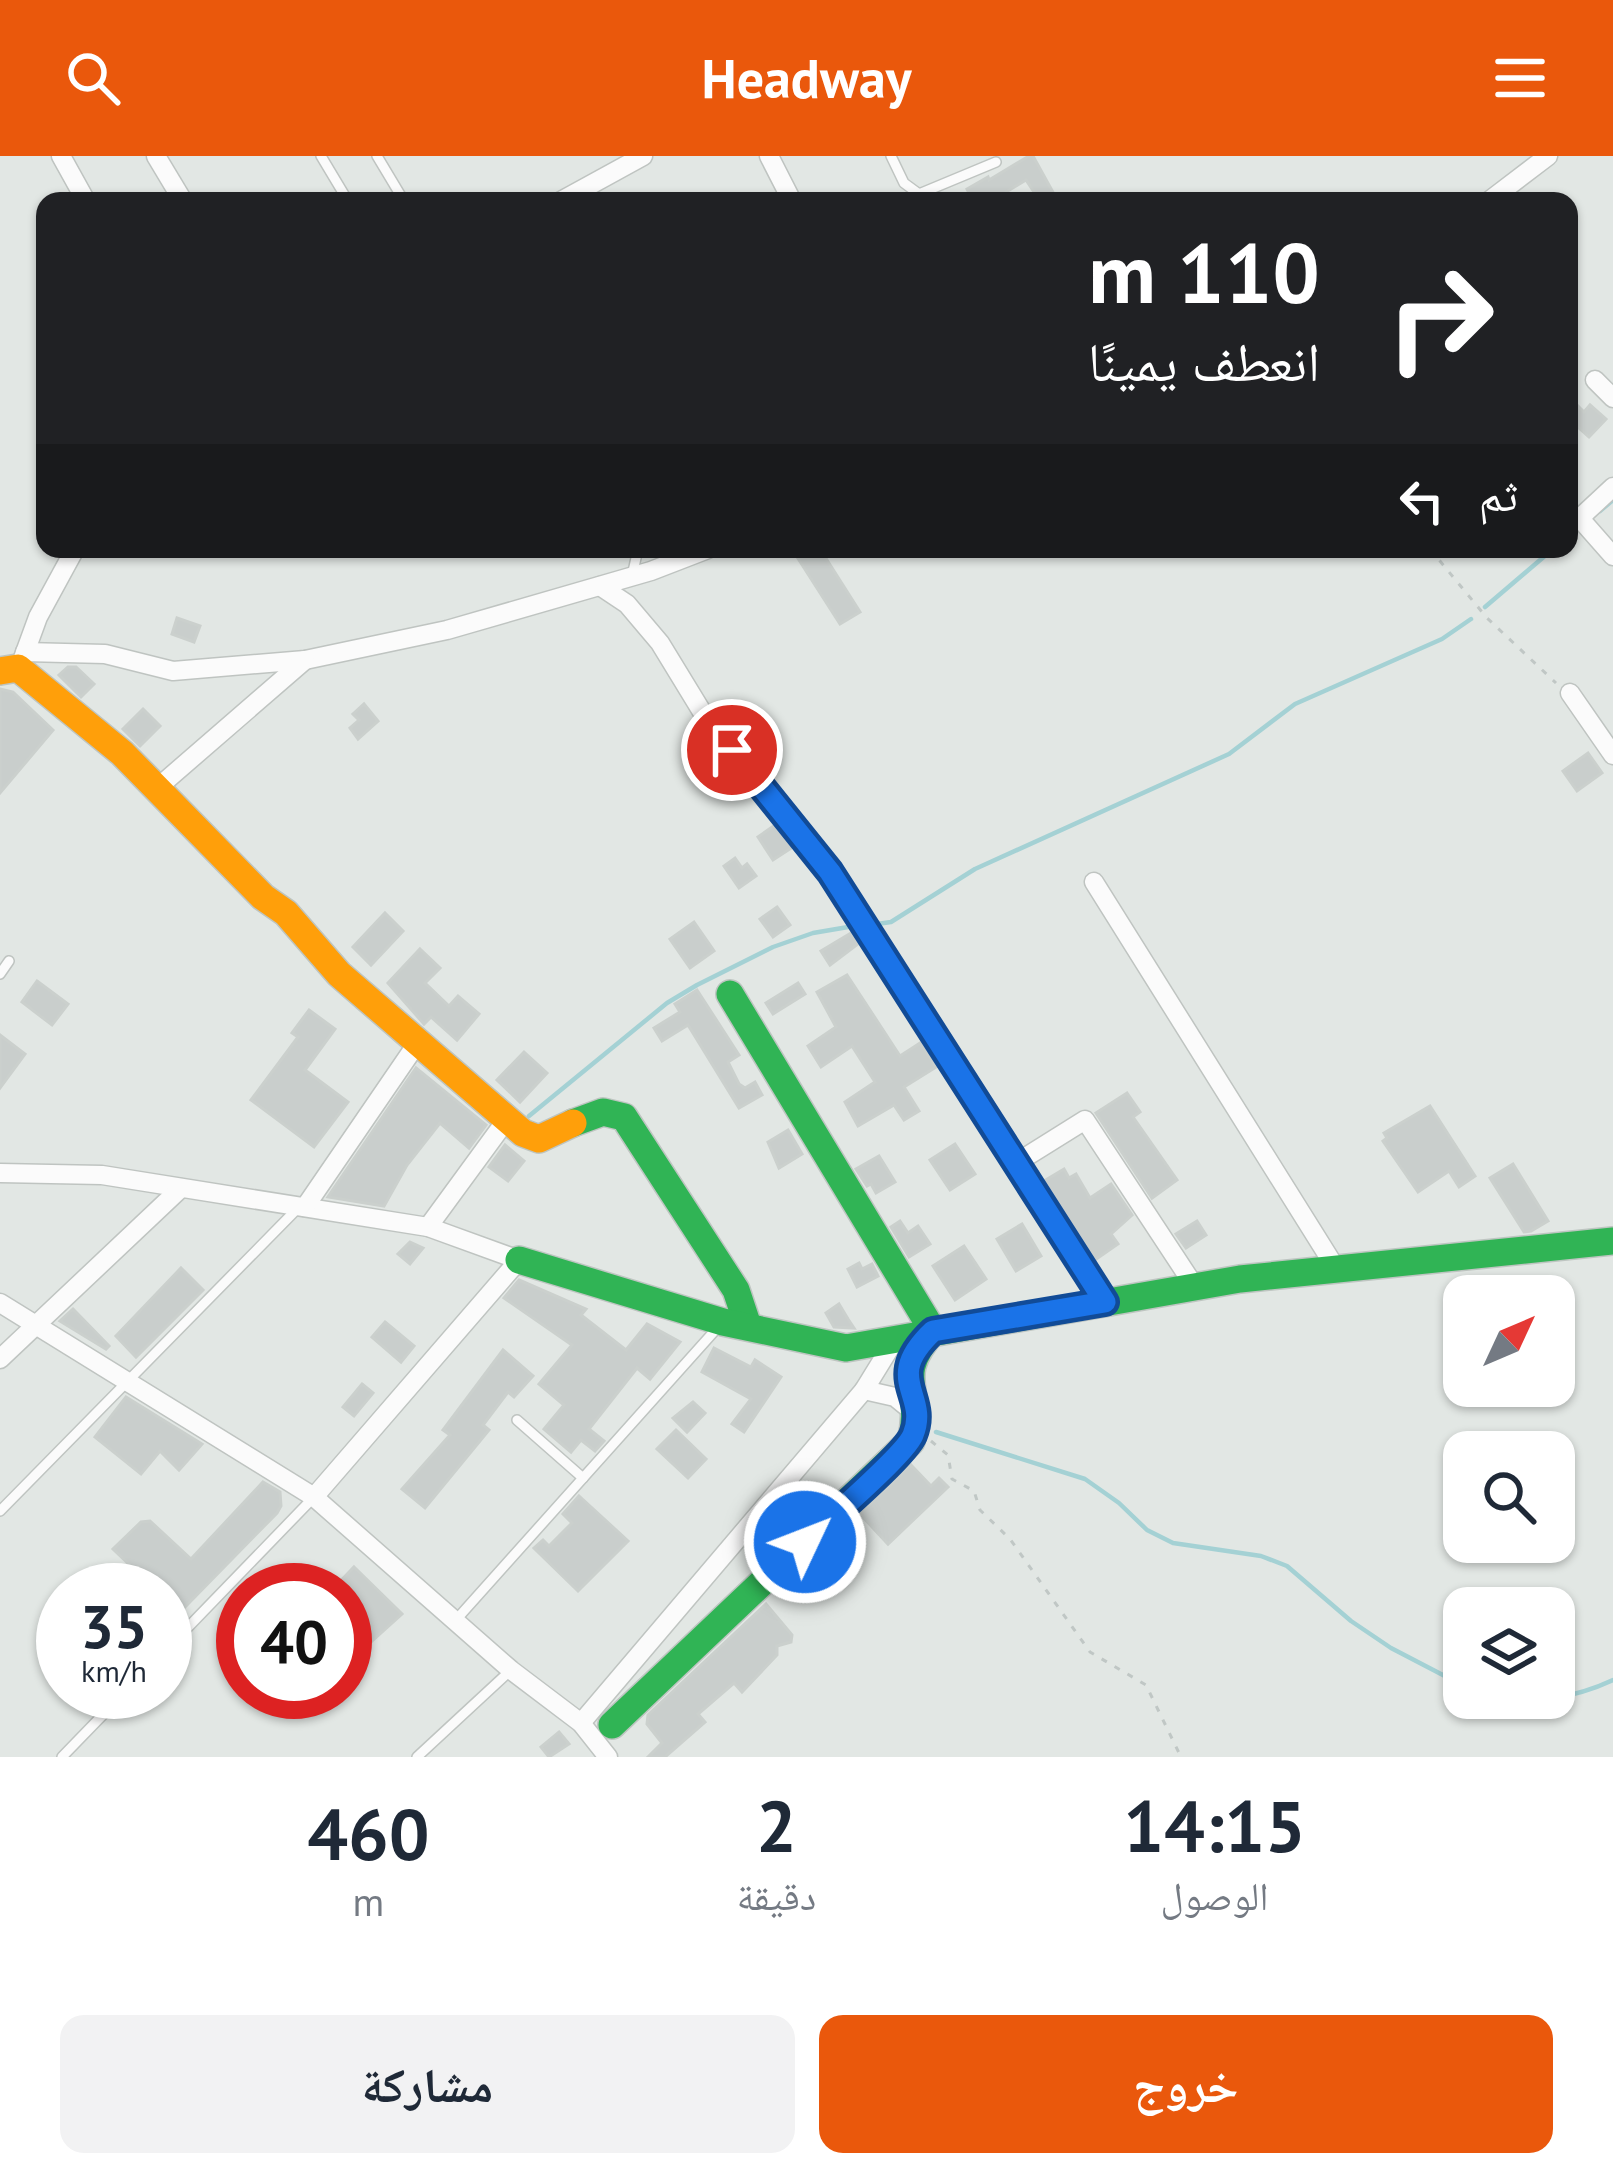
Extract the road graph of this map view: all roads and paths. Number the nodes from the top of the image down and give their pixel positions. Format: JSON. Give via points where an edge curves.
{"nodes":[{"id":1,"x":61,"y":156,"type":"edge"},
{"id":2,"x":156,"y":156,"type":"edge"},
{"id":3,"x":321,"y":156,"type":"edge"},
{"id":4,"x":377,"y":156,"type":"edge"},
{"id":5,"x":643,"y":156,"type":"edge"},
{"id":6,"x":769,"y":156,"type":"edge"},
{"id":7,"x":891,"y":156,"type":"edge"},
{"id":8,"x":1548,"y":156,"type":"edge"},
{"id":9,"x":996,"y":162,"type":"dead end"},
{"id":10,"x":81,"y":192,"type":"edge"},
{"id":11,"x":178,"y":192,"type":"edge"},
{"id":12,"x":343,"y":192,"type":"edge"},
{"id":13,"x":399,"y":192,"type":"edge"},
{"id":14,"x":577,"y":192,"type":"edge"},
{"id":15,"x":787,"y":192,"type":"edge"},
{"id":16,"x":916,"y":192,"type":"edge"},
{"id":17,"x":924,"y":192,"type":"edge"},
{"id":18,"x":1501,"y":192,"type":"edge"},
{"id":19,"x":1595,"y":380,"type":"dead end"},
{"id":20,"x":1613,"y":398,"type":"edge"},
{"id":21,"x":1613,"y":487,"type":"edge"},
{"id":22,"x":1613,"y":556,"type":"edge"},
{"id":23,"x":70,"y":558,"type":"edge"},
{"id":24,"x":636,"y":558,"type":"edge"},
{"id":25,"x":683,"y":558,"type":"edge"},
{"id":26,"x":1437,"y":558,"type":"edge"},
{"id":27,"x":632,"y":576,"type":"junction"},
{"id":28,"x":600,"y":586,"type":"junction"},
{"id":29,"x":305,"y":660,"type":"junction"},
{"id":30,"x":14,"y":664,"type":"edge"},
{"id":31,"x":1570,"y":693,"type":"joint"},
{"id":32,"x":1613,"y":755,"type":"edge"},
{"id":33,"x":155,"y":790,"type":"junction"},
{"id":34,"x":1094,"y":882,"type":"dead end"},
{"id":35,"x":9,"y":961,"type":"dead end"},
{"id":36,"x":0,"y":974,"type":"edge"},
{"id":37,"x":730,"y":994,"type":"dead end"},
{"id":38,"x":418,"y":1042,"type":"junction"},
{"id":39,"x":507,"y":1119,"type":"junction"},
{"id":40,"x":1016,"y":1163,"type":"junction"},
{"id":41,"x":0,"y":1173,"type":"edge"},
{"id":42,"x":181,"y":1188,"type":"junction"},
{"id":43,"x":303,"y":1206,"type":"junction"},
{"id":44,"x":428,"y":1227,"type":"junction"},
{"id":45,"x":1613,"y":1241,"type":"edge"},
{"id":46,"x":519,"y":1260,"type":"junction"},
{"id":47,"x":1336,"y":1270,"type":"junction"},
{"id":48,"x":1196,"y":1287,"type":"junction"},
{"id":49,"x":1105,"y":1302,"type":"junction"},
{"id":50,"x":0,"y":1303,"type":"edge"},
{"id":51,"x":36,"y":1324,"type":"junction"},
{"id":52,"x":735,"y":1324,"type":"junction"},
{"id":53,"x":933,"y":1331,"type":"junction"},
{"id":54,"x":896,"y":1338,"type":"junction"},
{"id":55,"x":0,"y":1359,"type":"edge"},
{"id":56,"x":126,"y":1382,"type":"junction"},
{"id":57,"x":864,"y":1390,"type":"junction"},
{"id":58,"x":517,"y":1420,"type":"dead end"},
{"id":59,"x":916,"y":1422,"type":"junction"},
{"id":60,"x":583,"y":1478,"type":"junction"},
{"id":61,"x":314,"y":1497,"type":"junction"},
{"id":62,"x":0,"y":1511,"type":"edge"},
{"id":63,"x":455,"y":1621,"type":"junction"},
{"id":64,"x":192,"y":1623,"type":"edge"},
{"id":65,"x":512,"y":1670,"type":"junction"},
{"id":66,"x":99,"y":1719,"type":"edge"},
{"id":67,"x":581,"y":1723,"type":"junction"},
{"id":68,"x":612,"y":1725,"type":"dead end"},
{"id":69,"x":62,"y":1757,"type":"edge"},
{"id":70,"x":417,"y":1757,"type":"edge"},
{"id":71,"x":608,"y":1757,"type":"edge"},
{"id":72,"x":1181,"y":1757,"type":"edge"}],
"edges":[{"from":1,"to":10,"type":"street"},
{"from":2,"to":11,"type":"street"},
{"from":3,"to":12,"type":"lane"},
{"from":4,"to":13,"type":"lane"},
{"from":5,"to":14,"type":"street"},
{"from":6,"to":15,"type":"street"},
{"from":7,"to":16,"type":"lane"},
{"from":8,"to":18,"type":"street"},
{"from":9,"to":17,"type":"lane"},
{"from":19,"to":20,"type":"street"},
{"from":21,"to":22,"type":"street","via":[[1583,522]]},
{"from":23,"to":30,"type":"street"},
{"from":24,"to":27,"type":"lane"},
{"from":25,"to":27,"type":"street"},
{"from":26,"to":31,"type":"path","via":[[1487,618]]},
{"from":27,"to":28,"type":"street"},
{"from":28,"to":29,"type":"street"},
{"from":28,"to":40,"type":"street","via":[[660,644],[707,720],[830,872]]},
{"from":29,"to":30,"type":"street","via":[[173,670],[106,654]]},
{"from":29,"to":33,"type":"street"},
{"from":30,"to":33,"type":"street"},
{"from":31,"to":32,"type":"street"},
{"from":33,"to":38,"type":"street"},
{"from":34,"to":47,"type":"street"},
{"from":35,"to":36,"type":"lane"},
{"from":37,"to":53,"type":"street"},
{"from":38,"to":39,"type":"street"},
{"from":38,"to":43,"type":"street"},
{"from":39,"to":44,"type":"street"},
{"from":39,"to":52,"type":"street","via":[[539,1139],[598,1110],[624,1117],[736,1290]]},
{"from":40,"to":48,"type":"street","via":[[1085,1120]]},
{"from":40,"to":49,"type":"street"},
{"from":41,"to":42,"type":"street","via":[[102,1175]]},
{"from":42,"to":43,"type":"street"},
{"from":42,"to":51,"type":"street"},
{"from":43,"to":44,"type":"street"},
{"from":43,"to":56,"type":"lane"},
{"from":44,"to":46,"type":"street"},
{"from":45,"to":47,"type":"street"},
{"from":46,"to":52,"type":"street"},
{"from":46,"to":61,"type":"street"},
{"from":47,"to":48,"type":"street"},
{"from":48,"to":49,"type":"street"},
{"from":49,"to":53,"type":"street"},
{"from":50,"to":51,"type":"street"},
{"from":51,"to":55,"type":"street"},
{"from":51,"to":56,"type":"street"},
{"from":52,"to":54,"type":"street","via":[[846,1348]]},
{"from":52,"to":60,"type":"lane"},
{"from":53,"to":54,"type":"street"},
{"from":53,"to":59,"type":"street","via":[[908,1367]]},
{"from":54,"to":57,"type":"street"},
{"from":56,"to":61,"type":"street"},
{"from":56,"to":62,"type":"lane"},
{"from":57,"to":59,"type":"street","via":[[896,1397]]},
{"from":57,"to":67,"type":"street"},
{"from":58,"to":60,"type":"lane"},
{"from":59,"to":68,"type":"street","via":[[902,1450]]},
{"from":59,"to":72,"type":"path","via":[[948,1454],[952,1479],[974,1491],[980,1510],[1090,1652],[1146,1685]]},
{"from":60,"to":63,"type":"lane"},
{"from":61,"to":63,"type":"street"},
{"from":61,"to":64,"type":"lane"},
{"from":63,"to":65,"type":"street"},
{"from":65,"to":67,"type":"street"},
{"from":65,"to":70,"type":"lane"},
{"from":66,"to":69,"type":"lane"},
{"from":67,"to":71,"type":"street"}]}
